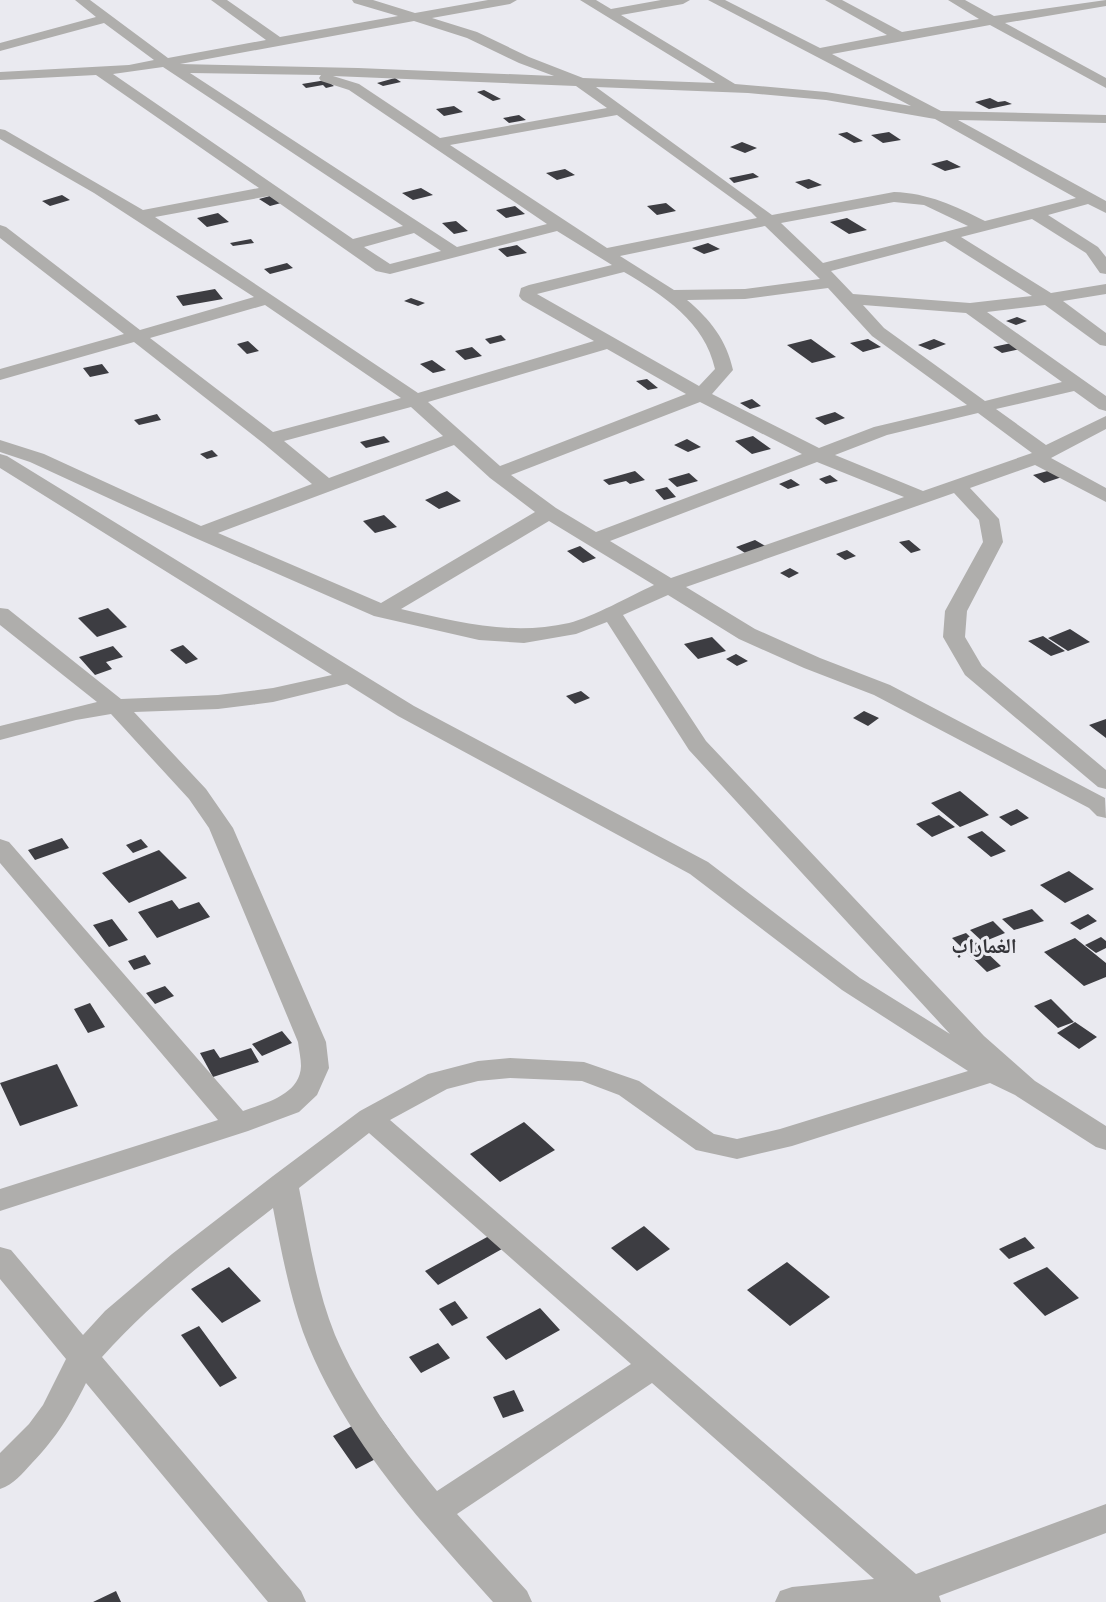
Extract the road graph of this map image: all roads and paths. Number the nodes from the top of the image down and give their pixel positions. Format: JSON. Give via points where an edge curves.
{"nodes":[{"id":1,"x":82,"y":0,"type":"edge"},
{"id":2,"x":218,"y":0,"type":"edge"},
{"id":3,"x":359,"y":0,"type":"edge"},
{"id":4,"x":510,"y":0,"type":"edge"},
{"id":5,"x":587,"y":0,"type":"edge"},
{"id":6,"x":682,"y":0,"type":"edge"},
{"id":7,"x":715,"y":0,"type":"edge"},
{"id":8,"x":832,"y":0,"type":"edge"},
{"id":9,"x":955,"y":0,"type":"edge"},
{"id":10,"x":1106,"y":2,"type":"edge"},
{"id":11,"x":468,"y":3,"type":"edge"},
{"id":12,"x":1082,"y":3,"type":"edge"},
{"id":13,"x":612,"y":14,"type":"junction"},
{"id":14,"x":1106,"y":15,"type":"edge"},
{"id":15,"x":414,"y":17,"type":"junction"},
{"id":16,"x":106,"y":18,"type":"junction"},
{"id":17,"x":991,"y":20,"type":"junction"},
{"id":18,"x":900,"y":36,"type":"junction"},
{"id":19,"x":278,"y":42,"type":"junction"},
{"id":20,"x":0,"y":47,"type":"edge"},
{"id":21,"x":820,"y":52,"type":"junction"},
{"id":22,"x":170,"y":66,"type":"junction"},
{"id":23,"x":260,"y":69,"type":"junction"},
{"id":24,"x":100,"y":72,"type":"junction"},
{"id":25,"x":1106,"y":73,"type":"edge"},
{"id":26,"x":1091,"y":75,"type":"junction"},
{"id":27,"x":1,"y":76,"type":"edge"},
{"id":28,"x":579,"y":81,"type":"junction"},
{"id":29,"x":1106,"y":84,"type":"edge"},
{"id":30,"x":732,"y":88,"type":"junction"},
{"id":31,"x":619,"y":110,"type":"junction"},
{"id":32,"x":936,"y":115,"type":"junction"},
{"id":33,"x":1106,"y":119,"type":"edge"},
{"id":34,"x":0,"y":133,"type":"edge"},
{"id":35,"x":437,"y":143,"type":"junction"},
{"id":36,"x":270,"y":190,"type":"junction"},
{"id":37,"x":1101,"y":204,"type":"edge"},
{"id":38,"x":1034,"y":213,"type":"junction"},
{"id":39,"x":143,"y":215,"type":"junction"},
{"id":40,"x":769,"y":220,"type":"junction"},
{"id":41,"x":560,"y":225,"type":"junction"},
{"id":42,"x":983,"y":226,"type":"junction"},
{"id":43,"x":417,"y":227,"type":"junction"},
{"id":44,"x":0,"y":230,"type":"edge"},
{"id":45,"x":948,"y":236,"type":"junction"},
{"id":46,"x":351,"y":245,"type":"junction"},
{"id":47,"x":456,"y":253,"type":"junction"},
{"id":48,"x":604,"y":254,"type":"junction"},
{"id":49,"x":624,"y":267,"type":"junction"},
{"id":50,"x":1106,"y":268,"type":"edge"},
{"id":51,"x":826,"y":276,"type":"junction"},
{"id":52,"x":1106,"y":289,"type":"edge"},
{"id":53,"x":670,"y":295,"type":"junction"},
{"id":54,"x":266,"y":299,"type":"junction"},
{"id":55,"x":847,"y":299,"type":"junction"},
{"id":56,"x":1050,"y":300,"type":"junction"},
{"id":57,"x":970,"y":308,"type":"junction"},
{"id":58,"x":137,"y":336,"type":"junction"},
{"id":59,"x":1106,"y":341,"type":"edge"},
{"id":60,"x":608,"y":343,"type":"junction"},
{"id":61,"x":0,"y":375,"type":"edge"},
{"id":62,"x":1078,"y":384,"type":"junction"},
{"id":63,"x":702,"y":395,"type":"junction"},
{"id":64,"x":415,"y":400,"type":"junction"},
{"id":65,"x":1106,"y":405,"type":"edge"},
{"id":66,"x":979,"y":407,"type":"junction"},
{"id":67,"x":1106,"y":422,"type":"edge"},
{"id":68,"x":455,"y":438,"type":"junction"},
{"id":69,"x":270,"y":439,"type":"junction"},
{"id":70,"x":0,"y":446,"type":"edge"},
{"id":71,"x":1041,"y":455,"type":"junction"},
{"id":72,"x":820,"y":456,"type":"junction"},
{"id":73,"x":0,"y":460,"type":"edge"},
{"id":74,"x":497,"y":474,"type":"junction"},
{"id":75,"x":956,"y":484,"type":"junction"},
{"id":76,"x":326,"y":486,"type":"junction"},
{"id":77,"x":1106,"y":496,"type":"edge"},
{"id":78,"x":921,"y":497,"type":"junction"},
{"id":79,"x":549,"y":512,"type":"junction"},
{"id":80,"x":200,"y":533,"type":"junction"},
{"id":81,"x":593,"y":540,"type":"junction"},
{"id":82,"x":670,"y":586,"type":"junction"},
{"id":83,"x":382,"y":611,"type":"junction"},
{"id":84,"x":611,"y":612,"type":"junction"},
{"id":85,"x":0,"y":614,"type":"edge"},
{"id":86,"x":350,"y":677,"type":"junction"},
{"id":87,"x":116,"y":706,"type":"junction"},
{"id":88,"x":0,"y":733,"type":"edge"},
{"id":89,"x":1104,"y":800,"type":"edge"},
{"id":90,"x":0,"y":847,"type":"edge"},
{"id":91,"x":992,"y":1073,"type":"junction"},
{"id":92,"x":1025,"y":1088,"type":"junction"},
{"id":93,"x":370,"y":1118,"type":"junction"},
{"id":94,"x":238,"y":1124,"type":"junction"},
{"id":95,"x":1106,"y":1140,"type":"edge"},
{"id":96,"x":284,"y":1184,"type":"junction"},
{"id":97,"x":0,"y":1200,"type":"edge"},
{"id":98,"x":0,"y":1258,"type":"edge"},
{"id":99,"x":83,"y":1356,"type":"junction"},
{"id":100,"x":653,"y":1366,"type":"junction"},
{"id":101,"x":0,"y":1475,"type":"edge"},
{"id":102,"x":434,"y":1511,"type":"junction"},
{"id":103,"x":1106,"y":1518,"type":"edge"},
{"id":104,"x":918,"y":1597,"type":"edge"},
{"id":105,"x":289,"y":1602,"type":"edge"},
{"id":106,"x":515,"y":1602,"type":"edge"},
{"id":107,"x":792,"y":1602,"type":"edge"}],
"edges":[{"from":1,"to":16,"type":"street"},
{"from":2,"to":19,"type":"street"},
{"from":3,"to":15,"type":"street"},
{"from":4,"to":11,"type":"street"},
{"from":5,"to":13,"type":"street"},
{"from":6,"to":13,"type":"street"},
{"from":7,"to":21,"type":"street"},
{"from":8,"to":18,"type":"street"},
{"from":9,"to":17,"type":"street"},
{"from":10,"to":12,"type":"street"},
{"from":11,"to":15,"type":"street"},
{"from":12,"to":14,"type":"street"},
{"from":12,"to":17,"type":"street"},
{"from":13,"to":30,"type":"street"},
{"from":15,"to":19,"type":"street"},
{"from":15,"to":28,"type":"street","via":[[472,35]]},
{"from":16,"to":20,"type":"street"},
{"from":16,"to":22,"type":"street"},
{"from":17,"to":18,"type":"street"},
{"from":17,"to":26,"type":"street"},
{"from":18,"to":21,"type":"street"},
{"from":19,"to":22,"type":"street"},
{"from":21,"to":32,"type":"street"},
{"from":22,"to":23,"type":"street"},
{"from":22,"to":24,"type":"street"},
{"from":22,"to":43,"type":"street"},
{"from":23,"to":28,"type":"street"},
{"from":23,"to":35,"type":"street","via":[[354,87]]},
{"from":24,"to":27,"type":"street"},
{"from":24,"to":36,"type":"street"},
{"from":25,"to":26,"type":"street"},
{"from":26,"to":29,"type":"street"},
{"from":28,"to":30,"type":"street"},
{"from":28,"to":31,"type":"street"},
{"from":30,"to":32,"type":"street","via":[[826,96]]},
{"from":31,"to":35,"type":"street"},
{"from":31,"to":40,"type":"street"},
{"from":32,"to":33,"type":"street"},
{"from":32,"to":37,"type":"street"},
{"from":34,"to":39,"type":"street"},
{"from":35,"to":41,"type":"street"},
{"from":36,"to":39,"type":"street"},
{"from":36,"to":46,"type":"street"},
{"from":37,"to":38,"type":"street"},
{"from":38,"to":42,"type":"street"},
{"from":38,"to":50,"type":"street","via":[[1092,250]]},
{"from":39,"to":54,"type":"street"},
{"from":40,"to":42,"type":"street","via":[[912,196]]},
{"from":40,"to":48,"type":"street"},
{"from":40,"to":51,"type":"street"},
{"from":41,"to":47,"type":"street"},
{"from":41,"to":48,"type":"street"},
{"from":42,"to":45,"type":"street"},
{"from":43,"to":46,"type":"street"},
{"from":43,"to":47,"type":"street"},
{"from":44,"to":58,"type":"street"},
{"from":45,"to":51,"type":"street"},
{"from":45,"to":56,"type":"street"},
{"from":46,"to":47,"type":"street","via":[[390,269]]},
{"from":48,"to":49,"type":"street"},
{"from":49,"to":53,"type":"street"},
{"from":49,"to":60,"type":"street","via":[[527,292]]},
{"from":51,"to":53,"type":"street","via":[[745,294]]},
{"from":51,"to":55,"type":"street"},
{"from":52,"to":56,"type":"street"},
{"from":53,"to":63,"type":"street","via":[[705,327],[721,352],[724,369]]},
{"from":54,"to":58,"type":"street"},
{"from":54,"to":64,"type":"street"},
{"from":55,"to":57,"type":"street"},
{"from":55,"to":66,"type":"street","via":[[898,348]]},
{"from":56,"to":57,"type":"street"},
{"from":56,"to":59,"type":"street"},
{"from":57,"to":62,"type":"street"},
{"from":58,"to":61,"type":"street"},
{"from":58,"to":69,"type":"street"},
{"from":60,"to":63,"type":"street"},
{"from":60,"to":64,"type":"street"},
{"from":62,"to":65,"type":"street"},
{"from":62,"to":66,"type":"street"},
{"from":63,"to":72,"type":"street"},
{"from":63,"to":74,"type":"street"},
{"from":64,"to":68,"type":"street"},
{"from":64,"to":69,"type":"street"},
{"from":66,"to":71,"type":"street"},
{"from":66,"to":72,"type":"street","via":[[881,431]]},
{"from":67,"to":71,"type":"street"},
{"from":68,"to":74,"type":"street"},
{"from":68,"to":76,"type":"street"},
{"from":69,"to":76,"type":"street"},
{"from":70,"to":80,"type":"street","via":[[37,458]]},
{"from":71,"to":75,"type":"street"},
{"from":71,"to":77,"type":"street"},
{"from":72,"to":78,"type":"street"},
{"from":72,"to":81,"type":"street"},
{"from":73,"to":86,"type":"street"},
{"from":74,"to":79,"type":"street"},
{"from":75,"to":78,"type":"street"},
{"from":75,"to":89,"type":"street","via":[[989,519],[993,542],[956,611],[954,637],[973,670]]},
{"from":76,"to":80,"type":"street"},
{"from":78,"to":82,"type":"street"},
{"from":79,"to":81,"type":"street"},
{"from":79,"to":83,"type":"street"},
{"from":80,"to":83,"type":"street"},
{"from":81,"to":82,"type":"street"},
{"from":82,"to":84,"type":"street"},
{"from":82,"to":89,"type":"street","via":[[747,634],[882,690]]},
{"from":83,"to":84,"type":"street","via":[[478,633],[525,636],[576,627]]},
{"from":84,"to":92,"type":"street","via":[[697,745],[974,1043]]},
{"from":85,"to":87,"type":"street"},
{"from":86,"to":87,"type":"street","via":[[273,695],[218,702]]},
{"from":86,"to":91,"type":"street","via":[[699,868],[851,984]]},
{"from":87,"to":88,"type":"street"},
{"from":87,"to":94,"type":"street","via":[[198,794],[221,828],[312,1042],[315,1068],[307,1088],[289,1105]]},
{"from":90,"to":94,"type":"street"},
{"from":91,"to":92,"type":"street"},
{"from":91,"to":93,"type":"street","via":[[782,1140],[738,1149],[706,1143],[629,1088],[584,1072],[510,1068],[478,1071],[438,1081]]},
{"from":92,"to":95,"type":"street"},
{"from":93,"to":96,"type":"street"},
{"from":93,"to":100,"type":"street"},
{"from":94,"to":97,"type":"street"},
{"from":96,"to":99,"type":"street","via":[[183,1262],[116,1320]]},
{"from":96,"to":102,"type":"street","via":[[320,1334],[347,1391],[380,1443]]},
{"from":98,"to":99,"type":"street"},
{"from":99,"to":101,"type":"street","via":[[55,1414]]},
{"from":99,"to":105,"type":"street"},
{"from":100,"to":102,"type":"street"},
{"from":100,"to":104,"type":"street"},
{"from":102,"to":106,"type":"street"},
{"from":103,"to":104,"type":"street"},
{"from":104,"to":107,"type":"street"}]}
